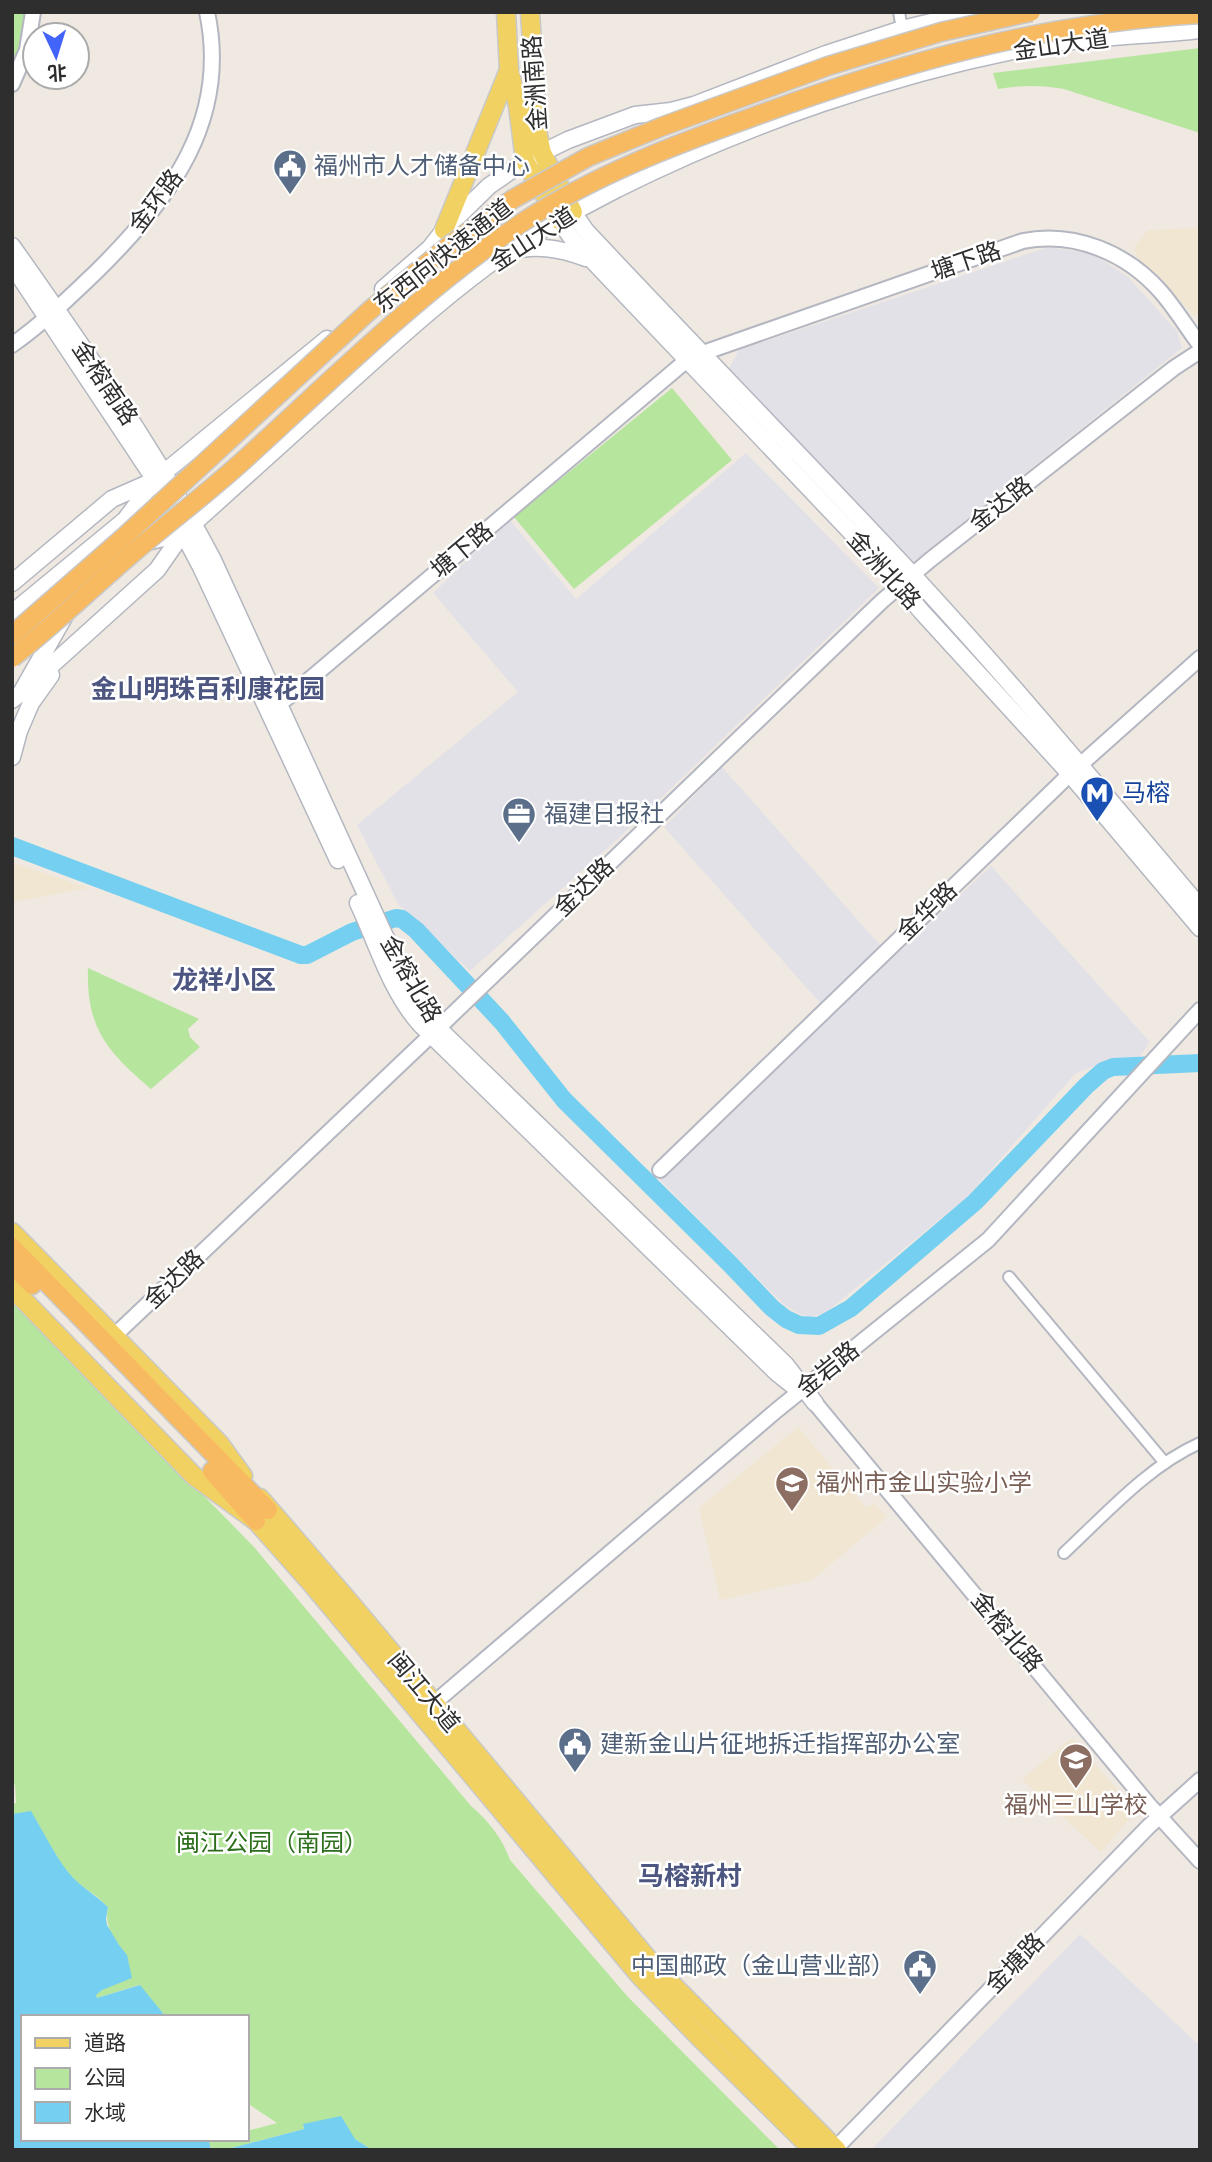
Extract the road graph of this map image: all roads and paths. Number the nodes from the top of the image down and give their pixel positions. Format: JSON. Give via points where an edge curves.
{"nodes":[{"id":1,"x":33,"y":12,"type":"edge"},
{"id":2,"x":207,"y":12,"type":"edge"},
{"id":3,"x":506,"y":12,"type":"edge"},
{"id":4,"x":530,"y":12,"type":"edge"},
{"id":5,"x":899,"y":12,"type":"edge"},
{"id":6,"x":973,"y":12,"type":"edge"},
{"id":7,"x":1031,"y":12,"type":"edge"},
{"id":8,"x":1200,"y":14,"type":"edge"},
{"id":9,"x":902,"y":29,"type":"junction"},
{"id":10,"x":1200,"y":30,"type":"edge"},
{"id":11,"x":509,"y":70,"type":"junction"},
{"id":12,"x":12,"y":84,"type":"edge"},
{"id":13,"x":694,"y":105,"type":"junction"},
{"id":14,"x":712,"y":145,"type":"junction"},
{"id":15,"x":541,"y":153,"type":"junction"},
{"id":16,"x":525,"y":161,"type":"junction"},
{"id":17,"x":566,"y":216,"type":"junction"},
{"id":18,"x":444,"y":230,"type":"junction"},
{"id":19,"x":12,"y":246,"type":"edge"},
{"id":20,"x":430,"y":248,"type":"junction"},
{"id":21,"x":507,"y":252,"type":"junction"},
{"id":22,"x":592,"y":260,"type":"junction"},
{"id":23,"x":12,"y":265,"type":"edge"},
{"id":24,"x":52,"y":313,"type":"junction"},
{"id":25,"x":12,"y":345,"type":"edge"},
{"id":26,"x":1200,"y":345,"type":"edge"},
{"id":27,"x":1200,"y":351,"type":"edge"},
{"id":28,"x":694,"y":357,"type":"junction"},
{"id":29,"x":160,"y":476,"type":"junction"},
{"id":30,"x":188,"y":528,"type":"junction"},
{"id":31,"x":905,"y":580,"type":"junction"},
{"id":32,"x":12,"y":583,"type":"edge"},
{"id":33,"x":12,"y":613,"type":"edge"},
{"id":34,"x":12,"y":635,"type":"edge"},
{"id":35,"x":66,"y":653,"type":"junction"},
{"id":36,"x":1200,"y":658,"type":"edge"},
{"id":37,"x":12,"y":659,"type":"edge"},
{"id":38,"x":16,"y":697,"type":"edge"},
{"id":39,"x":274,"y":707,"type":"junction"},
{"id":40,"x":12,"y":757,"type":"edge"},
{"id":41,"x":1075,"y":769,"type":"junction"},
{"id":42,"x":1200,"y":907,"type":"edge"},
{"id":43,"x":1200,"y":928,"type":"edge"},
{"id":44,"x":1200,"y":1010,"type":"edge"},
{"id":45,"x":434,"y":1032,"type":"junction"},
{"id":46,"x":660,"y":1171,"type":"dead end"},
{"id":47,"x":12,"y":1232,"type":"edge"},
{"id":48,"x":12,"y":1247,"type":"edge"},
{"id":49,"x":12,"y":1265,"type":"edge"},
{"id":50,"x":1009,"y":1277,"type":"dead end"},
{"id":51,"x":12,"y":1288,"type":"edge"},
{"id":52,"x":114,"y":1336,"type":"junction"},
{"id":53,"x":126,"y":1373,"type":"junction"},
{"id":54,"x":802,"y":1390,"type":"junction"},
{"id":55,"x":815,"y":1403,"type":"joint"},
{"id":56,"x":1200,"y":1443,"type":"edge"},
{"id":57,"x":1165,"y":1463,"type":"junction"},
{"id":58,"x":262,"y":1515,"type":"junction"},
{"id":59,"x":1064,"y":1553,"type":"dead end"},
{"id":60,"x":433,"y":1704,"type":"junction"},
{"id":61,"x":1200,"y":1780,"type":"edge"},
{"id":62,"x":1159,"y":1816,"type":"junction"},
{"id":63,"x":1200,"y":1861,"type":"edge"},
{"id":64,"x":836,"y":2149,"type":"edge"},
{"id":65,"x":813,"y":2150,"type":"edge"}],
"edges":[{"from":1,"to":12,"type":"street","via":[[27,50]]},
{"from":2,"to":24,"type":"street","name":"金环路","via":[[210,88],[183,166],[132,234]]},
{"from":3,"to":11,"type":"main road","name":"金洲南路"},
{"from":4,"to":15,"type":"main road","name":"金洲南路"},
{"from":5,"to":9,"type":"street"},
{"from":6,"to":9,"type":"main road"},
{"from":7,"to":34,"type":"highway","name":"东西向快速通道","bridge":true,"via":[[941,32],[803,75],[588,157],[513,199],[369,311]]},
{"from":8,"to":37,"type":"highway","name":"东西向快速通道","bridge":true,"via":[[1036,33],[946,54],[836,86],[669,147],[599,179],[527,220],[385,330],[217,485]]},
{"from":9,"to":13,"type":"main road"},
{"from":10,"to":14,"type":"main road","name":"金山大道","via":[[1089,39],[990,56],[842,97]]},
{"from":11,"to":16,"type":"main road"},
{"from":11,"to":18,"type":"main road"},
{"from":13,"to":14,"type":"main road"},
{"from":13,"to":15,"type":"main road","via":[[625,118]]},
{"from":14,"to":17,"type":"main road","name":"金山大道"},
{"from":15,"to":16,"type":"main road"},
{"from":15,"to":17,"type":"main road"},
{"from":16,"to":17,"type":"main road"},
{"from":16,"to":18,"type":"main road","via":[[489,186]]},
{"from":17,"to":21,"type":"main road","name":"金山大道"},
{"from":17,"to":22,"type":"main road","name":"金洲北路","via":[[573,240]]},
{"from":17,"to":28,"type":"main road","name":"金洲北路","via":[[586,231]]},
{"from":18,"to":20,"type":"main road"},
{"from":19,"to":24,"type":"main road","name":"金榕南路"},
{"from":20,"to":21,"type":"main road","via":[[493,229],[501,235]]},
{"from":20,"to":29,"type":"main road"},
{"from":21,"to":22,"type":"main road","via":[[547,247]]},
{"from":21,"to":30,"type":"main road","name":"金山大道","via":[[409,329]]},
{"from":22,"to":28,"type":"main road","name":"金洲北路"},
{"from":23,"to":24,"type":"main road","name":"金榕南路"},
{"from":24,"to":25,"type":"street","name":"金环路"},
{"from":24,"to":29,"type":"main road","name":"金榕南路"},
{"from":26,"to":28,"type":"street","name":"塘下路","via":[[1162,293],[1125,260],[1088,244],[1046,238],[1023,241]]},
{"from":27,"to":31,"type":"street","name":"金达路"},
{"from":28,"to":31,"type":"main road","name":"金洲北路"},
{"from":28,"to":39,"type":"street","name":"塘下路"},
{"from":29,"to":30,"type":"main road","name":"金榕南路"},
{"from":29,"to":32,"type":"main road","via":[[112,499]]},
{"from":29,"to":33,"type":"main road","via":[[125,520]]},
{"from":30,"to":35,"type":"main road","via":[[157,570]]},
{"from":30,"to":38,"type":"main road","name":"金山大道","via":[[139,544],[86,590],[58,625]]},
{"from":30,"to":39,"type":"main road","name":"金榕北路","via":[[213,560]]},
{"from":31,"to":41,"type":"main road","name":"金洲北路"},
{"from":31,"to":45,"type":"street","name":"金达路"},
{"from":35,"to":38,"type":"main road"},
{"from":35,"to":40,"type":"main road","via":[[31,703]]},
{"from":36,"to":41,"type":"street","name":"金华路"},
{"from":39,"to":45,"type":"main road","name":"金榕北路","via":[[410,1013]]},
{"from":41,"to":42,"type":"main road","name":"金洲北路"},
{"from":41,"to":43,"type":"main road","name":"金洲北路"},
{"from":41,"to":46,"type":"street","name":"金华路"},
{"from":44,"to":54,"type":"street","name":"金岩路","via":[[988,1240]]},
{"from":45,"to":52,"type":"street","name":"金达路"},
{"from":45,"to":54,"type":"main road","name":"金榕北路","via":[[777,1373]]},
{"from":47,"to":52,"type":"main road","name":"闽江大道"},
{"from":48,"to":53,"type":"highway"},
{"from":49,"to":53,"type":"highway"},
{"from":50,"to":57,"type":"street"},
{"from":51,"to":58,"type":"main road","name":"闽江大道","via":[[194,1476]]},
{"from":52,"to":58,"type":"main road","name":"闽江大道","via":[[219,1443]]},
{"from":53,"to":58,"type":"highway","via":[[220,1478]]},
{"from":54,"to":55,"type":"main road","name":"金榕北路"},
{"from":54,"to":60,"type":"street","name":"金岩路"},
{"from":55,"to":62,"type":"street","name":"金榕北路"},
{"from":56,"to":57,"type":"street"},
{"from":57,"to":59,"type":"street"},
{"from":58,"to":60,"type":"main road","name":"闽江大道","via":[[353,1606]]},
{"from":58,"to":65,"type":"main road","name":"闽江大道","via":[[311,1583],[640,1976]]},
{"from":60,"to":64,"type":"main road","name":"闽江大道","via":[[654,1966]]},
{"from":61,"to":62,"type":"street","name":"金塘路"},
{"from":62,"to":63,"type":"street","name":"金榕北路"},
{"from":62,"to":64,"type":"street","name":"金塘路"}]}
